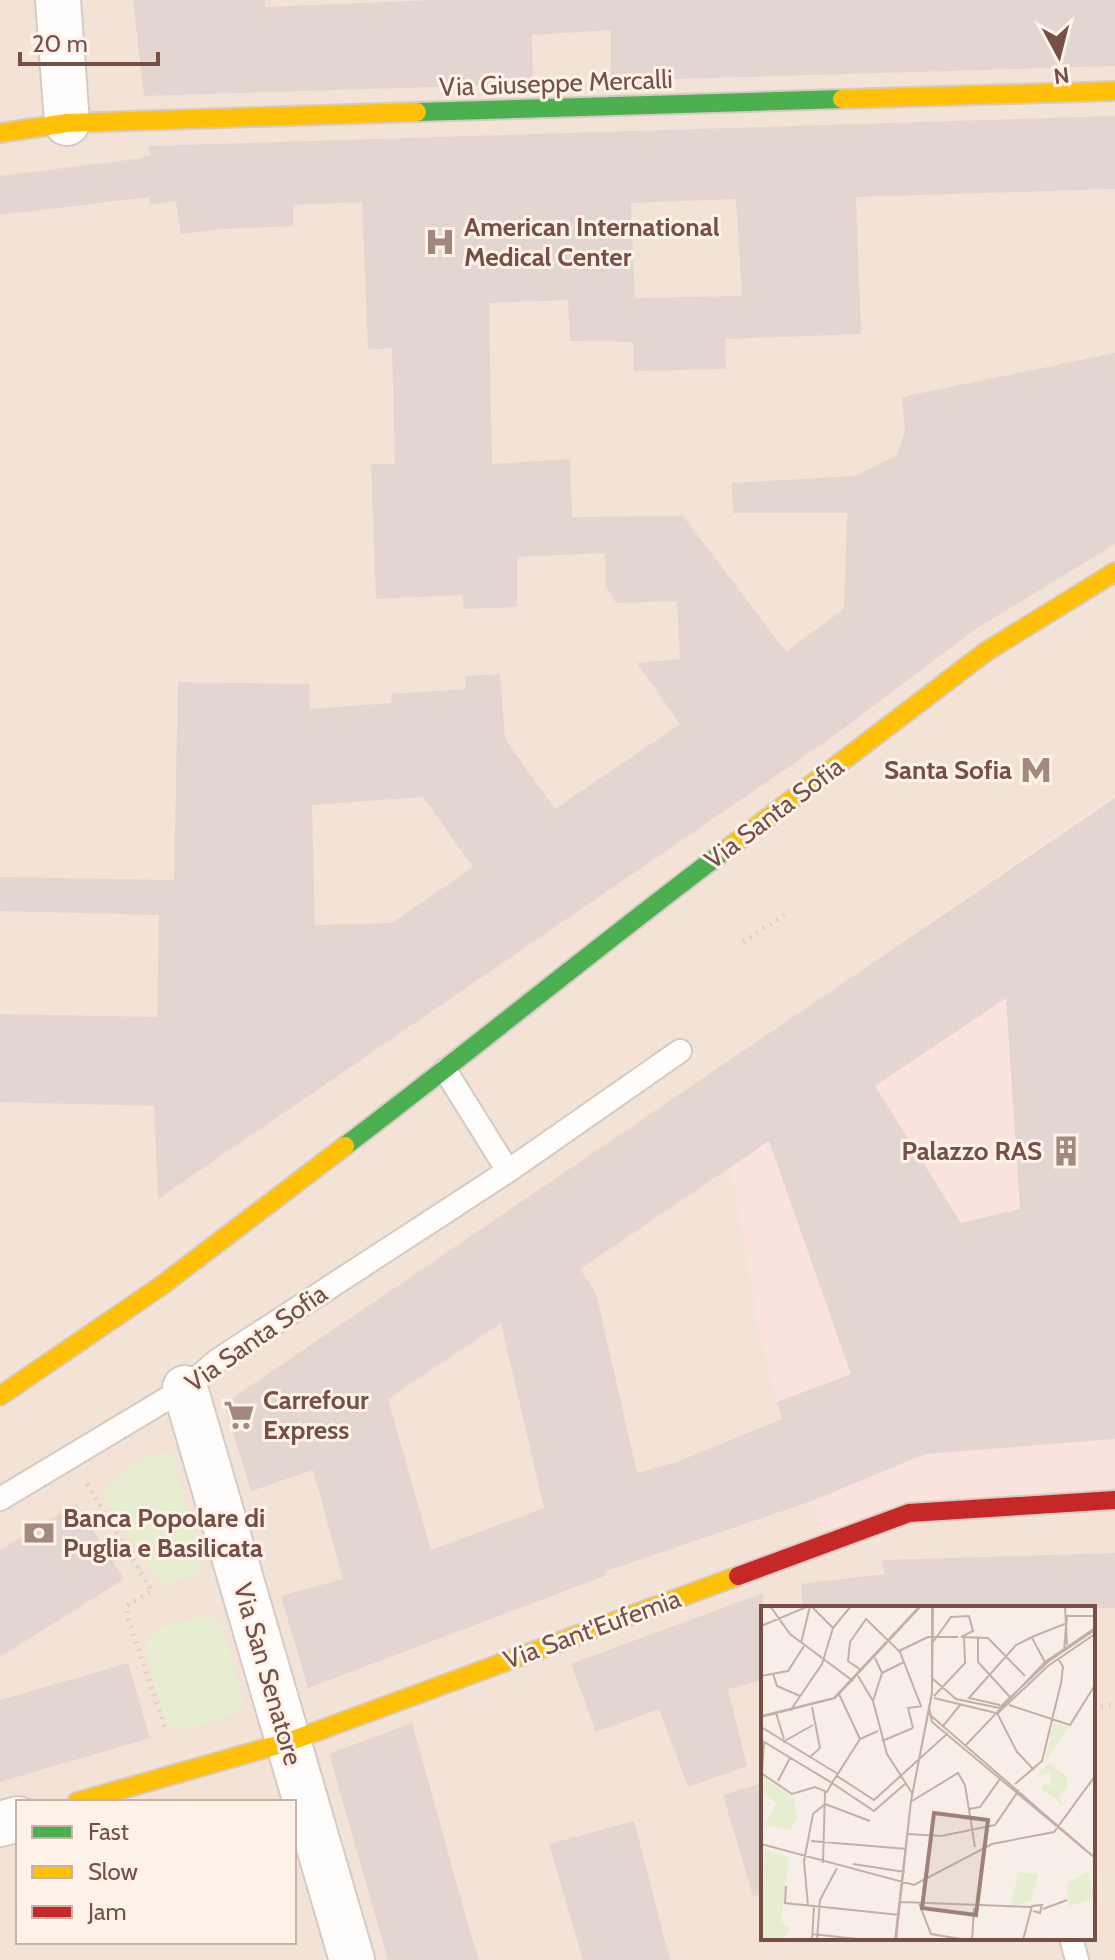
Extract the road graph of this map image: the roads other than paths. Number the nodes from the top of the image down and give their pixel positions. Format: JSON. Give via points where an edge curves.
{"nodes":[{"id":1,"x":58,"y":0,"type":"edge"},
{"id":2,"x":1115,"y":91,"type":"edge"},
{"id":3,"x":67,"y":123,"type":"junction"},
{"id":4,"x":0,"y":133,"type":"edge"},
{"id":5,"x":1115,"y":572,"type":"edge"},
{"id":6,"x":680,"y":1051,"type":"dead end"},
{"id":7,"x":445,"y":1070,"type":"junction"},
{"id":8,"x":508,"y":1171,"type":"junction"},
{"id":9,"x":185,"y":1388,"type":"junction"},
{"id":10,"x":0,"y":1396,"type":"edge"},
{"id":11,"x":0,"y":1499,"type":"edge"},
{"id":12,"x":1115,"y":1500,"type":"edge"},
{"id":13,"x":288,"y":1742,"type":"junction"},
{"id":14,"x":84,"y":1800,"type":"edge"},
{"id":15,"x":1072,"y":1940,"type":"edge"},
{"id":16,"x":352,"y":1960,"type":"edge"},
{"id":17,"x":1077,"y":1960,"type":"edge"}],
"edges":[{"from":1,"to":3,"type":"street"},
{"from":2,"to":3,"type":"street","name":"Via Giuseppe Mercalli"},
{"from":3,"to":4,"type":"street","name":"Via Giuseppe Mercalli"},
{"from":5,"to":7,"type":"street","name":"Via Santa Sofia","via":[[987,651],[587,955]]},
{"from":6,"to":8,"type":"lane","name":"Via Santa Sofia"},
{"from":7,"to":8,"type":"lane"},
{"from":7,"to":10,"type":"street","name":"Via Santa Sofia","via":[[161,1286]]},
{"from":8,"to":9,"type":"lane","name":"Via Santa Sofia","via":[[218,1360]]},
{"from":9,"to":11,"type":"lane","name":"Via Santa Sofia"},
{"from":9,"to":13,"type":"street","name":"Via San Senatore"},
{"from":12,"to":13,"type":"street","name":"Via Sant'Eufemia","via":[[909,1513]]},
{"from":13,"to":14,"type":"street","name":"Via Sant'Eufemia"},
{"from":13,"to":16,"type":"street","name":"Via San Senatore"},
{"from":15,"to":17,"type":"lane"}]}
